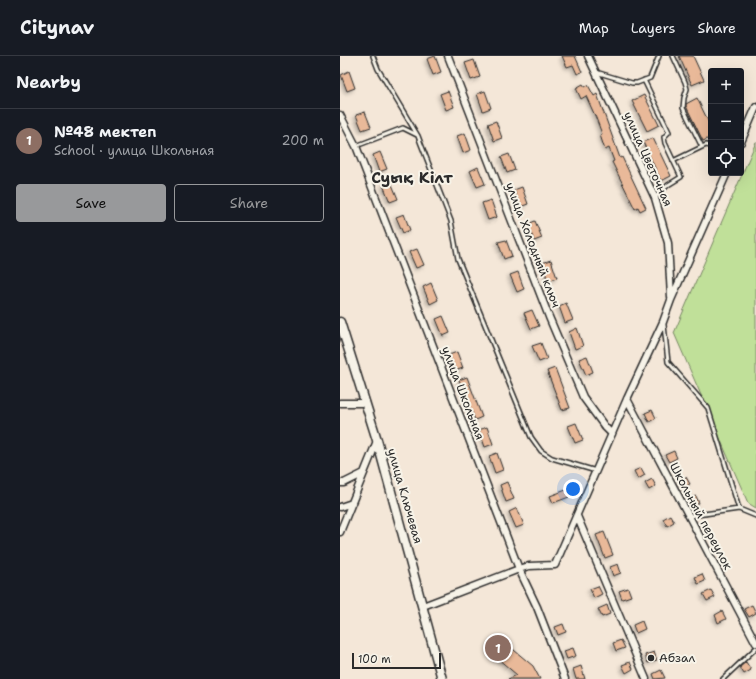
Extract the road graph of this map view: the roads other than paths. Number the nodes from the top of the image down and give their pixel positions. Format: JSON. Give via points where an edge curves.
{"nodes":[{"id":1,"x":373,"y":56,"type":"edge"},
{"id":2,"x":448,"y":56,"type":"edge"},
{"id":3,"x":588,"y":56,"type":"edge"},
{"id":4,"x":659,"y":56,"type":"edge"},
{"id":5,"x":673,"y":56,"type":"edge"},
{"id":6,"x":596,"y":72,"type":"junction"},
{"id":7,"x":644,"y":80,"type":"junction"},
{"id":8,"x":756,"y":107,"type":"edge"},
{"id":9,"x":340,"y":115,"type":"edge"},
{"id":10,"x":418,"y":136,"type":"junction"},
{"id":11,"x":742,"y":140,"type":"edge"},
{"id":12,"x":708,"y":145,"type":"edge"},
{"id":13,"x":356,"y":146,"type":"junction"},
{"id":14,"x":702,"y":147,"type":"junction"},
{"id":15,"x":673,"y":161,"type":"junction"},
{"id":16,"x":726,"y":176,"type":"edge"},
{"id":17,"x":655,"y":198,"type":"junction"},
{"id":18,"x":672,"y":300,"type":"junction"},
{"id":19,"x":340,"y":322,"type":"edge"},
{"id":20,"x":663,"y":322,"type":"junction"},
{"id":21,"x":627,"y":399,"type":"junction"},
{"id":22,"x":340,"y":403,"type":"edge"},
{"id":23,"x":366,"y":403,"type":"junction"},
{"id":24,"x":612,"y":434,"type":"junction"},
{"id":25,"x":377,"y":440,"type":"junction"},
{"id":26,"x":596,"y":471,"type":"junction"},
{"id":27,"x":364,"y":473,"type":"junction"},
{"id":28,"x":340,"y":483,"type":"edge"},
{"id":29,"x":352,"y":503,"type":"junction"},
{"id":30,"x":340,"y":507,"type":"edge"},
{"id":31,"x":739,"y":509,"type":"junction"},
{"id":32,"x":577,"y":516,"type":"junction"},
{"id":33,"x":689,"y":516,"type":"junction"},
{"id":34,"x":756,"y":516,"type":"edge"},
{"id":35,"x":340,"y":532,"type":"edge"},
{"id":36,"x":519,"y":569,"type":"junction"},
{"id":37,"x":423,"y":606,"type":"junction"},
{"id":38,"x":756,"y":643,"type":"edge"},
{"id":39,"x":756,"y":648,"type":"edge"},
{"id":40,"x":442,"y":679,"type":"edge"},
{"id":41,"x":565,"y":679,"type":"edge"},
{"id":42,"x":646,"y":679,"type":"edge"},
{"id":43,"x":723,"y":679,"type":"edge"}],
"edges":[{"from":1,"to":10,"type":"lane"},
{"from":2,"to":24,"type":"street","name":"улица Холодный ключ","via":[[549,317],[583,397]]},
{"from":3,"to":6,"type":"street","name":"улица Цветочная"},
{"from":4,"to":7,"type":"lane","via":[[650,78]]},
{"from":5,"to":14,"type":"lane","via":[[687,89],[683,108]]},
{"from":6,"to":7,"type":"lane","via":[[632,83]]},
{"from":6,"to":17,"type":"street","name":"улица Цветочная"},
{"from":7,"to":15,"type":"lane","via":[[670,132],[664,137]]},
{"from":8,"to":11,"type":"street"},
{"from":9,"to":13,"type":"street","name":"улица Школьная"},
{"from":10,"to":13,"type":"lane","via":[[403,128]]},
{"from":10,"to":26,"type":"lane","via":[[451,221],[458,259],[531,437],[541,450],[552,458]]},
{"from":12,"to":14,"type":"lane"},
{"from":13,"to":36,"type":"street","name":"улица Школьная"},
{"from":14,"to":15,"type":"lane"},
{"from":15,"to":17,"type":"lane","via":[[680,177]]},
{"from":16,"to":18,"type":"street"},
{"from":17,"to":18,"type":"street","name":"улица Цветочная","via":[[668,243]]},
{"from":18,"to":20,"type":"street"},
{"from":19,"to":23,"type":"street","name":"улица Ключевая"},
{"from":20,"to":21,"type":"street"},
{"from":20,"to":31,"type":"lane","via":[[668,362],[708,408]]},
{"from":21,"to":24,"type":"street"},
{"from":21,"to":33,"type":"street","name":"Школьный переулок"},
{"from":22,"to":23,"type":"street"},
{"from":23,"to":25,"type":"street","name":"улица Ключевая"},
{"from":24,"to":26,"type":"street"},
{"from":25,"to":27,"type":"street"},
{"from":25,"to":37,"type":"street","name":"улица Ключевая"},
{"from":26,"to":32,"type":"street"},
{"from":27,"to":28,"type":"street"},
{"from":27,"to":29,"type":"street"},
{"from":29,"to":30,"type":"street"},
{"from":29,"to":35,"type":"street"},
{"from":31,"to":33,"type":"lane"},
{"from":31,"to":34,"type":"lane"},
{"from":32,"to":36,"type":"street","via":[[555,565]]},
{"from":32,"to":42,"type":"street"},
{"from":33,"to":38,"type":"street","name":"Школьный переулок"},
{"from":36,"to":37,"type":"street"},
{"from":36,"to":41,"type":"street","name":"улица Школьная"},
{"from":37,"to":40,"type":"street","name":"улица Ключевая"},
{"from":39,"to":43,"type":"lane"}]}
